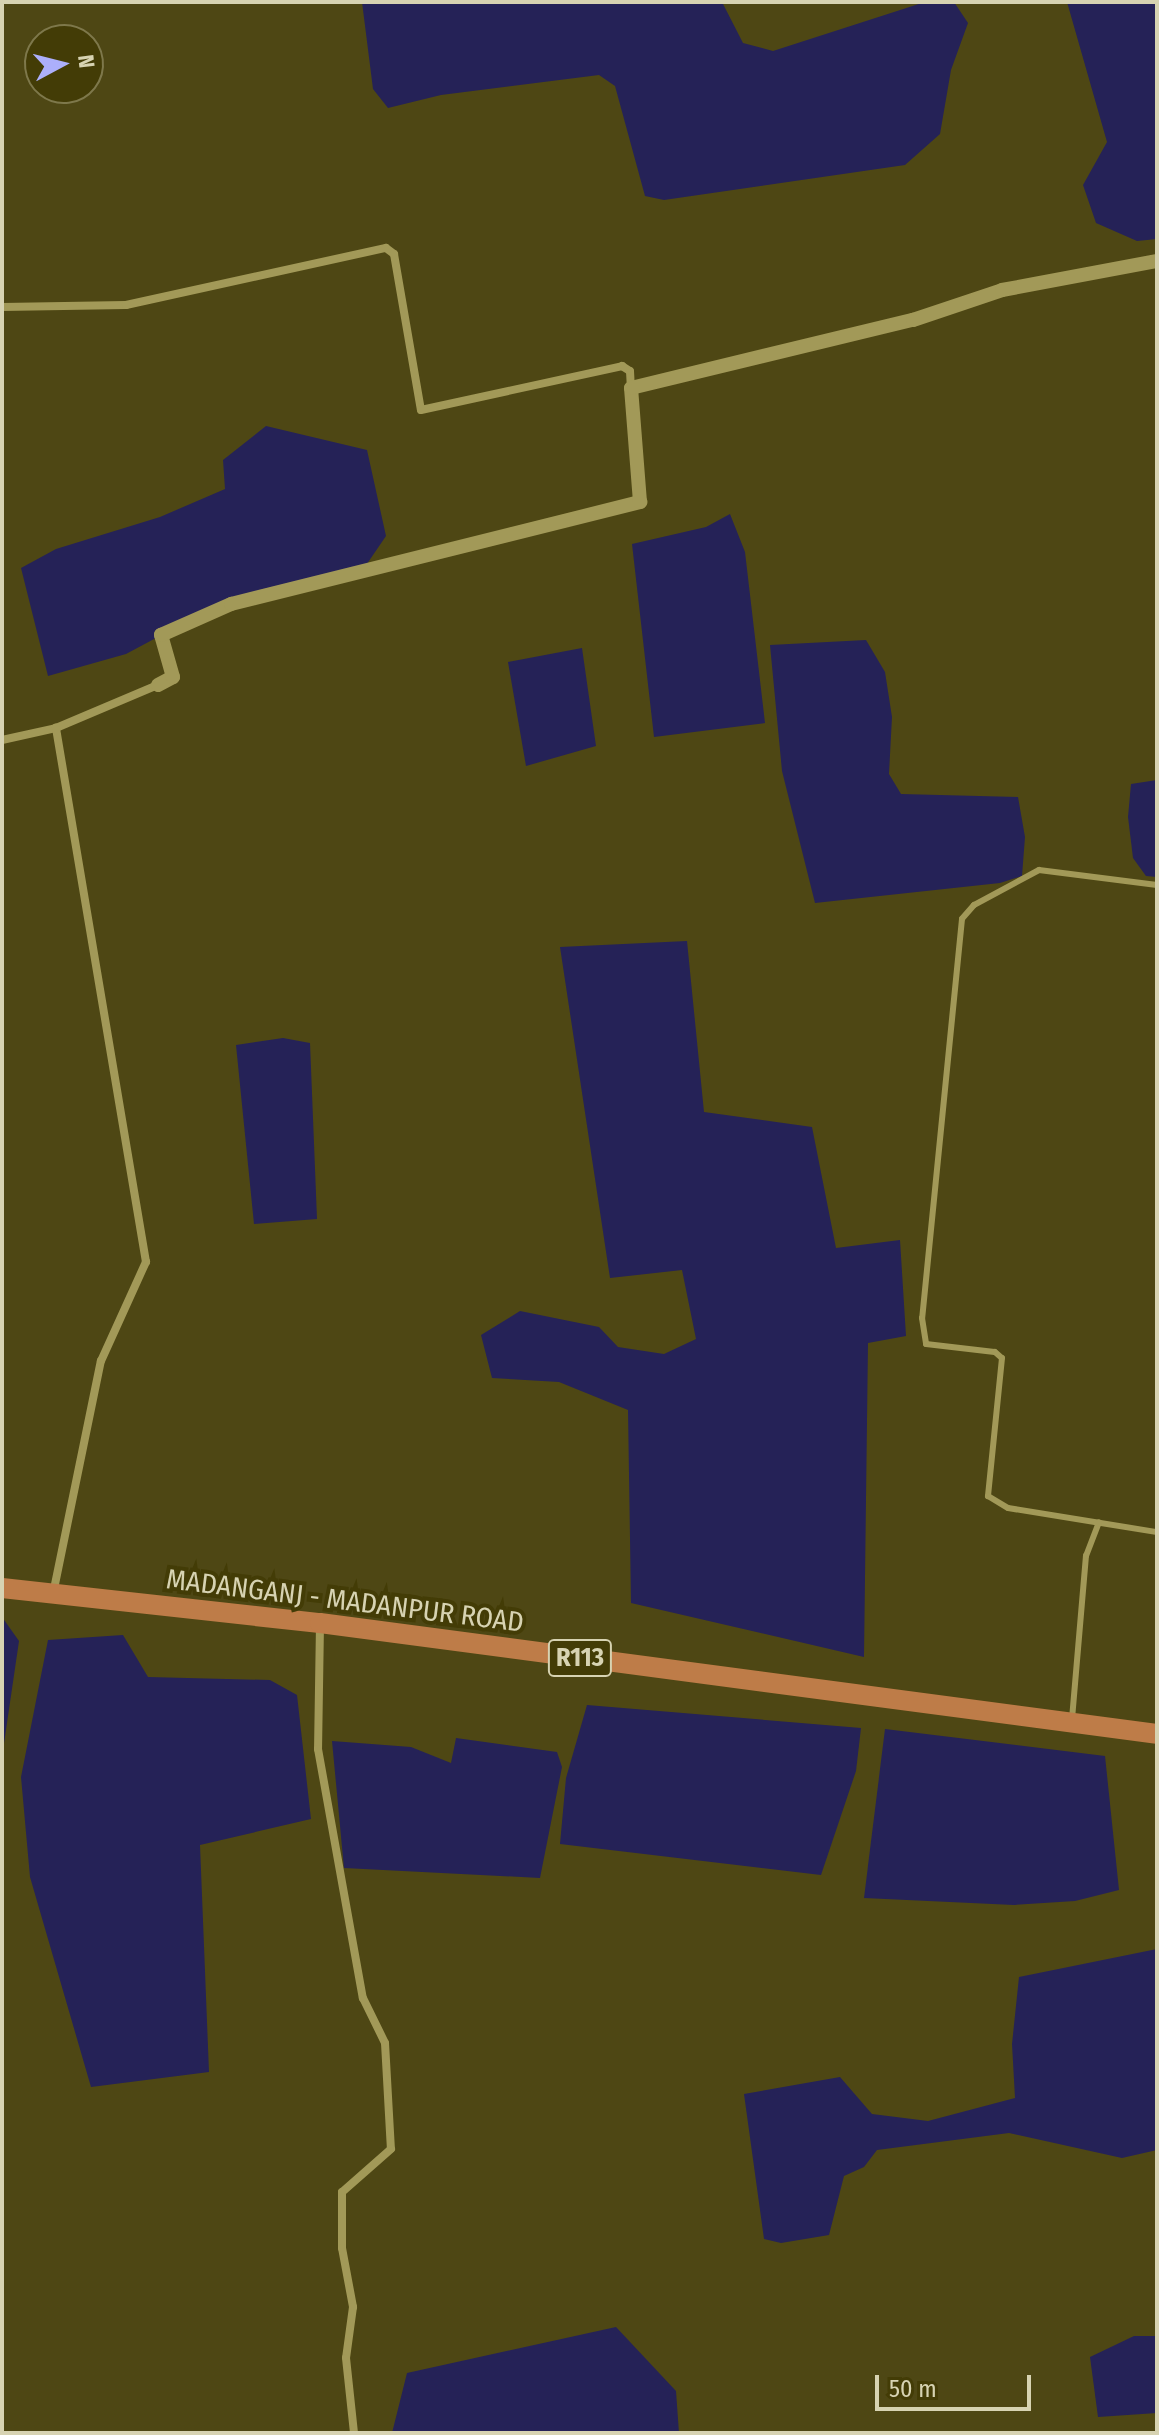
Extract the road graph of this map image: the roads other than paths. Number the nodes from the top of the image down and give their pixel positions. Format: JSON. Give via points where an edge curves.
{"nodes":[{"id":1,"x":1157,"y":261,"type":"edge"},
{"id":2,"x":2,"y":307,"type":"edge"},
{"id":3,"x":631,"y":388,"type":"junction"},
{"id":4,"x":158,"y":685,"type":"joint"},
{"id":5,"x":56,"y":728,"type":"junction"},
{"id":6,"x":2,"y":740,"type":"edge"},
{"id":7,"x":1157,"y":885,"type":"edge"},
{"id":8,"x":1099,"y":1522,"type":"junction"},
{"id":9,"x":1157,"y":1532,"type":"edge"},
{"id":10,"x":2,"y":1588,"type":"edge"},
{"id":11,"x":53,"y":1595,"type":"junction"},
{"id":12,"x":320,"y":1623,"type":"junction"},
{"id":13,"x":1072,"y":1723,"type":"junction"},
{"id":14,"x":1157,"y":1734,"type":"edge"},
{"id":15,"x":354,"y":2433,"type":"edge"}],
"edges":[{"from":1,"to":3,"type":"street","via":[[1002,290],[913,320]]},
{"from":2,"to":3,"type":"street","via":[[126,305],[386,248],[394,254],[421,410],[622,366],[630,371]]},
{"from":3,"to":4,"type":"street","via":[[640,502],[231,604],[161,635],[173,677]]},
{"from":4,"to":5,"type":"street"},
{"from":5,"to":6,"type":"street"},
{"from":5,"to":11,"type":"street","via":[[146,1262],[101,1361]]},
{"from":7,"to":8,"type":"lane","via":[[1039,870],[974,905],[962,919],[922,1318],[926,1344],[995,1352],[1002,1358],[988,1496],[1008,1508]]},
{"from":8,"to":9,"type":"lane"},
{"from":8,"to":13,"type":"lane","via":[[1086,1556]]},
{"from":10,"to":11,"type":"main road","name":"MADANGANJ - MADANPUR ROAD","number":"R113"},
{"from":11,"to":12,"type":"main road","name":"MADANGANJ - MADANPUR ROAD","number":"R113"},
{"from":12,"to":13,"type":"main road","name":"MADANGANJ - MADANPUR ROAD","number":"R113"},
{"from":12,"to":15,"type":"street","via":[[318,1749],[363,1998],[385,2043],[391,2149],[342,2192],[342,2248],[353,2307],[346,2358]]},
{"from":13,"to":14,"type":"main road","name":"MADANGANJ - MADANPUR ROAD","number":"R113"}]}
